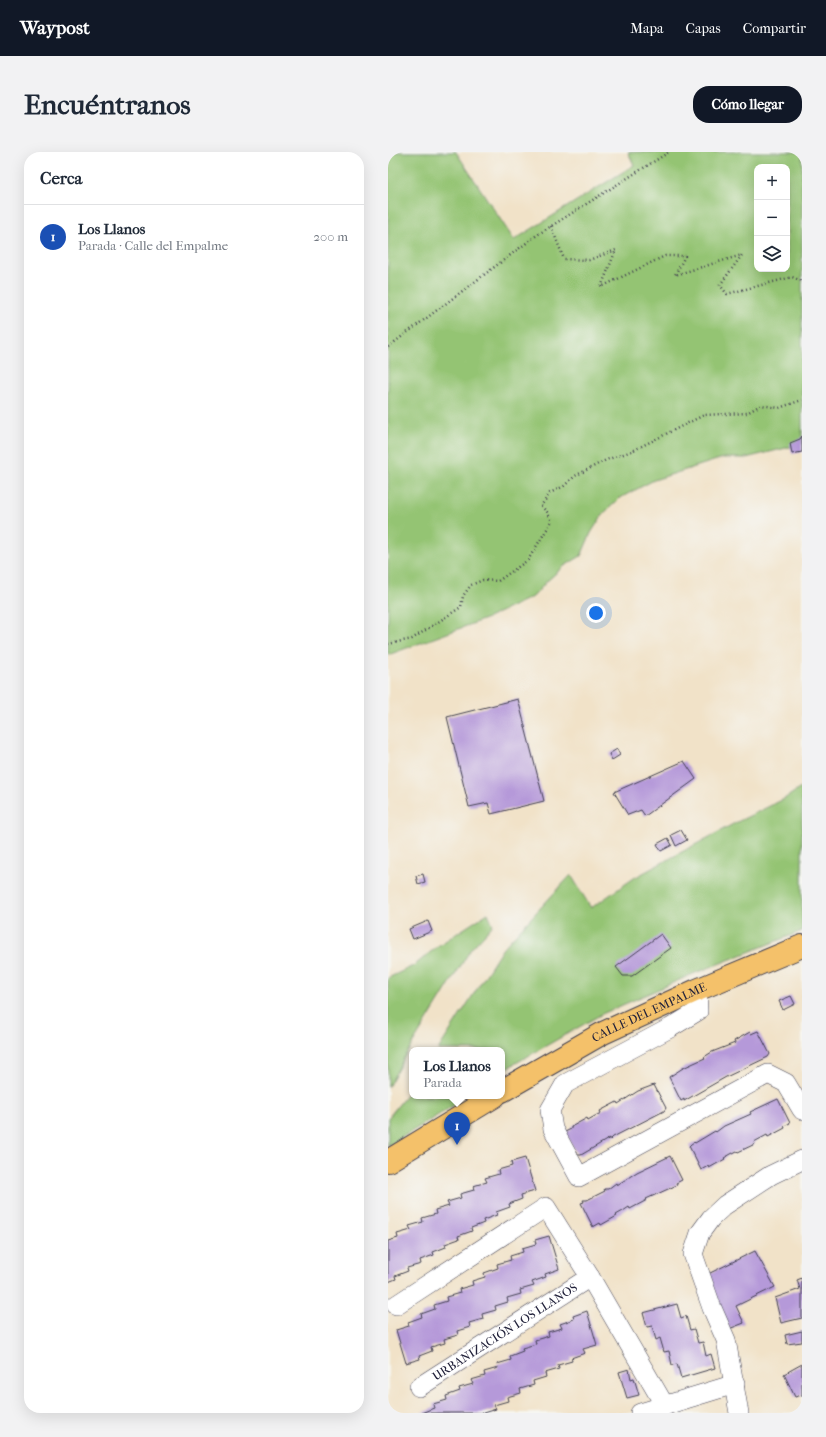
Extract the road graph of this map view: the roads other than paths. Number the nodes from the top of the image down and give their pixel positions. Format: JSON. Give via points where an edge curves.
{"nodes":[{"id":1,"x":802,"y":946,"type":"edge"},
{"id":2,"x":697,"y":990,"type":"junction"},
{"id":3,"x":505,"y":1090,"type":"edge"},
{"id":4,"x":489,"y":1099,"type":"edge"},
{"id":5,"x":802,"y":1110,"type":"edge"},
{"id":6,"x":802,"y":1160,"type":"edge"},
{"id":7,"x":388,"y":1161,"type":"edge"},
{"id":8,"x":590,"y":1277,"type":"junction"},
{"id":9,"x":396,"y":1304,"type":"dead end"},
{"id":10,"x":735,"y":1384,"type":"junction"},
{"id":11,"x":419,"y":1387,"type":"dead end"},
{"id":12,"x":665,"y":1406,"type":"junction"},
{"id":13,"x":640,"y":1413,"type":"edge"},
{"id":14,"x":740,"y":1413,"type":"edge"}],
"edges":[{"from":1,"to":2,"type":"main road","name":"CALLE DEL EMPALME"},
{"from":2,"to":3,"type":"main road","name":"CALLE DEL EMPALME","via":[[603,1032]]},
{"from":2,"to":5,"type":"street","via":[[698,1011],[565,1084],[550,1110],[553,1129],[579,1177],[768,1074],[786,1083]]},
{"from":4,"to":7,"type":"main road"},
{"from":6,"to":10,"type":"street","via":[[725,1205],[700,1233],[693,1254],[726,1340]]},
{"from":8,"to":9,"type":"street","name":"URBANIZACIÓN LOS LLANOS","via":[[546,1207]]},
{"from":8,"to":11,"type":"street","name":"URBANIZACIÓN LOS LLANOS"},
{"from":8,"to":12,"type":"street","name":"URBANIZACIÓN LOS LLANOS"},
{"from":10,"to":12,"type":"street"},
{"from":10,"to":14,"type":"street"},
{"from":12,"to":13,"type":"street"}]}
